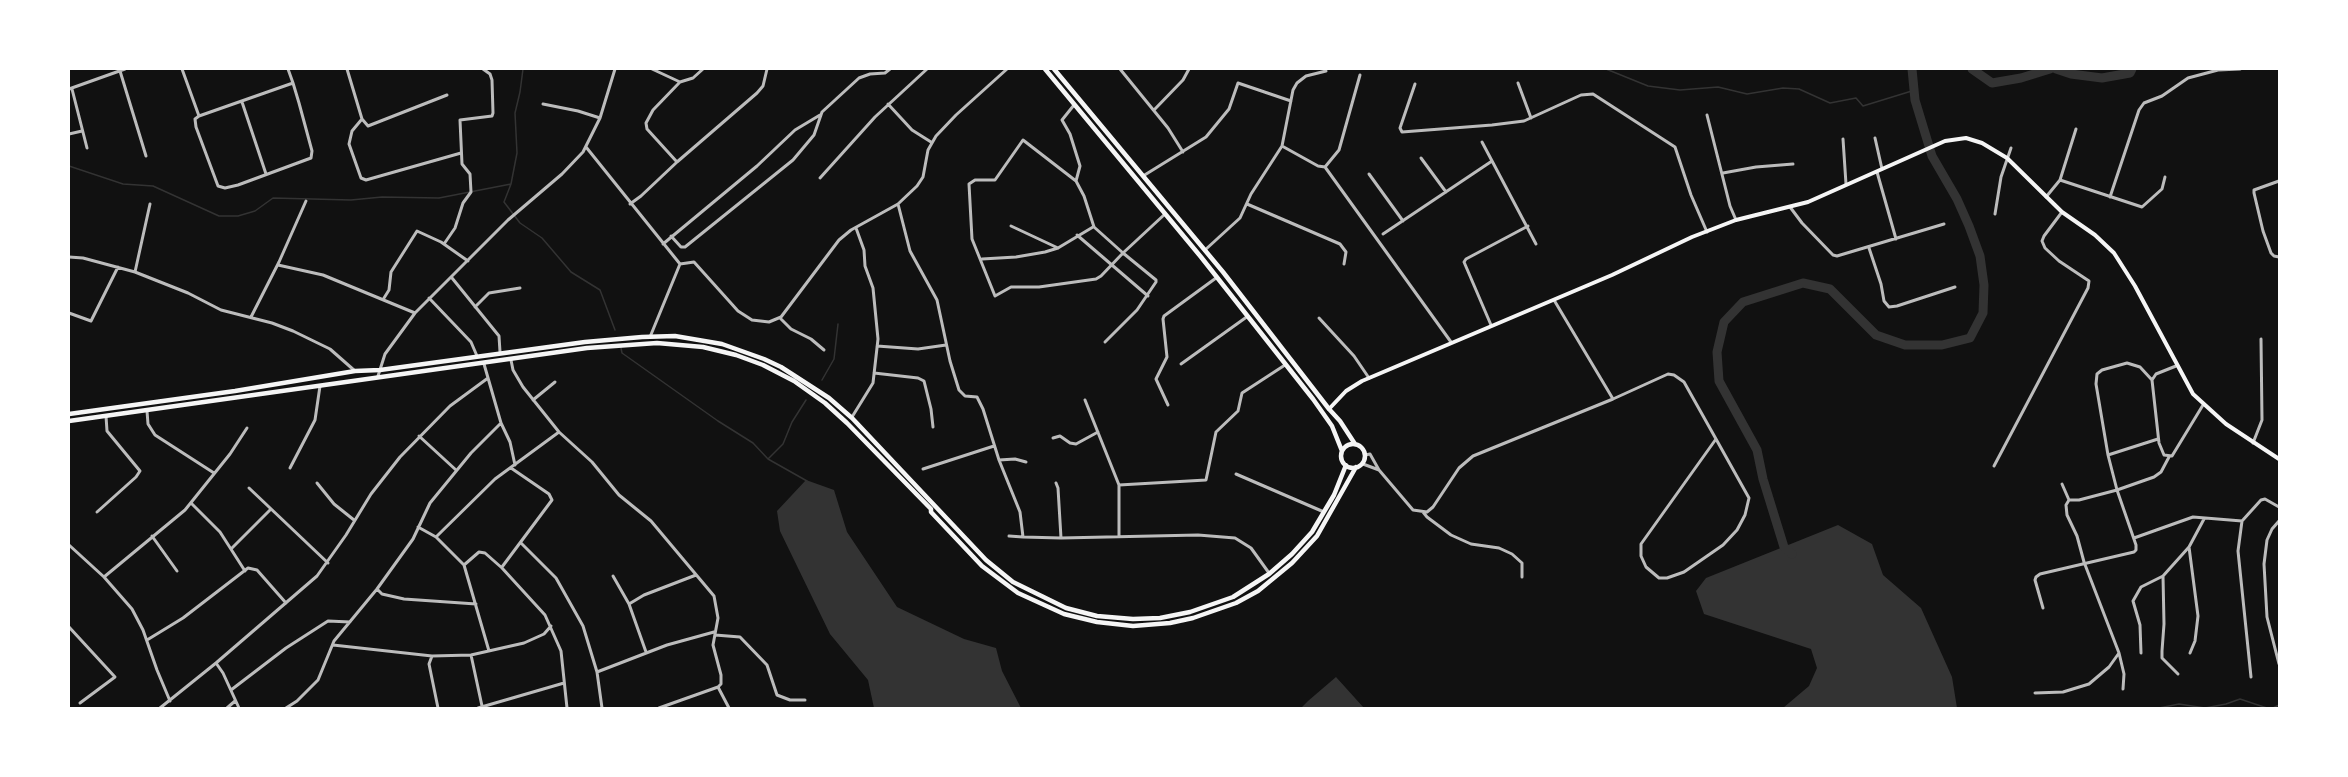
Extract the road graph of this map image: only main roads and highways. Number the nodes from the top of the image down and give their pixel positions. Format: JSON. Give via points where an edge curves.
{"nodes":[{"id":1,"x":1045,"y":69,"type":"edge"},
{"id":2,"x":1054,"y":69,"type":"edge"},
{"id":3,"x":1270,"y":333,"type":"junction"},
{"id":4,"x":1264,"y":338,"type":"junction"},
{"id":5,"x":1284,"y":351,"type":"junction"},
{"id":6,"x":1278,"y":356,"type":"junction"},
{"id":7,"x":1329,"y":409,"type":"junction"},
{"id":8,"x":69,"y":414,"type":"edge"},
{"id":9,"x":69,"y":421,"type":"edge"},
{"id":10,"x":1355,"y":444,"type":"junction"},
{"id":11,"x":1342,"y":451,"type":"junction"},
{"id":12,"x":2279,"y":459,"type":"edge"},
{"id":13,"x":1346,"y":465,"type":"junction"},
{"id":14,"x":1358,"y":467,"type":"junction"}],
"edges":[{"from":1,"to":4,"type":"main road"},
{"from":2,"to":3,"type":"main road"},
{"from":3,"to":4,"type":"main road"},
{"from":3,"to":5,"type":"main road"},
{"from":4,"to":6,"type":"main road"},
{"from":5,"to":6,"type":"main road"},
{"from":5,"to":7,"type":"main road"},
{"from":6,"to":11,"type":"main road","via":[[1332,426]]},
{"from":7,"to":10,"type":"main road"},
{"from":7,"to":12,"type":"main road","via":[[1346,391],[1369,378],[1451,342],[1736,220],[1790,207],[1958,138],[1975,140],[2007,158],[2062,212],[2095,235],[2120,261],[2193,394]]},
{"from":8,"to":13,"type":"main road","via":[[500,352],[651,336],[722,344],[764,359],[803,380],[852,418],[1000,573],[1057,604],[1097,616],[1126,619],[1190,612],[1254,585],[1299,547],[1324,513]]},
{"from":9,"to":14,"type":"main road","via":[[511,358],[649,343],[721,351],[763,365],[825,403],[931,509],[971,555],[1018,593],[1046,607],[1097,622],[1133,626],[1180,621],[1214,612],[1258,591],[1317,536]]},
{"from":10,"to":11,"type":"main road"},
{"from":10,"to":14,"type":"main road","via":[[1365,455]]},
{"from":11,"to":13,"type":"main road","via":[[1341,459]]},
{"from":13,"to":14,"type":"main road"}]}
